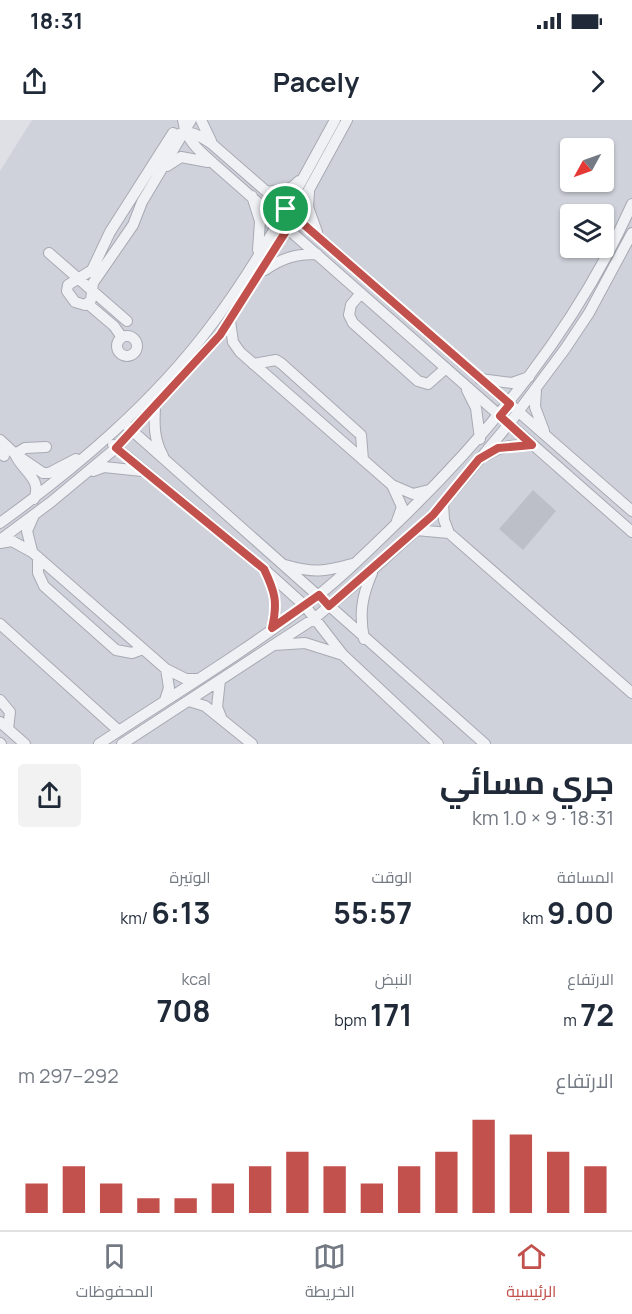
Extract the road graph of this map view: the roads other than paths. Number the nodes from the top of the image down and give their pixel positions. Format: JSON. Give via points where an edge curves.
{"nodes":[{"id":1,"x":191,"y":120,"type":"edge"},
{"id":2,"x":201,"y":120,"type":"edge"},
{"id":3,"x":335,"y":120,"type":"edge"},
{"id":4,"x":347,"y":120,"type":"edge"},
{"id":5,"x":183,"y":124,"type":"edge"},
{"id":6,"x":212,"y":144,"type":"junction"},
{"id":7,"x":213,"y":163,"type":"junction"},
{"id":8,"x":162,"y":170,"type":"junction"},
{"id":9,"x":304,"y":177,"type":"junction"},
{"id":10,"x":310,"y":188,"type":"junction"},
{"id":11,"x":267,"y":192,"type":"junction"},
{"id":12,"x":251,"y":196,"type":"junction"},
{"id":13,"x":632,"y":204,"type":"edge"},
{"id":14,"x":290,"y":213,"type":"junction"},
{"id":15,"x":284,"y":224,"type":"junction"},
{"id":16,"x":632,"y":233,"type":"edge"},
{"id":17,"x":322,"y":240,"type":"junction"},
{"id":18,"x":49,"y":253,"type":"dead end"},
{"id":19,"x":317,"y":254,"type":"junction"},
{"id":20,"x":258,"y":255,"type":"junction"},
{"id":21,"x":259,"y":273,"type":"junction"},
{"id":22,"x":78,"y":279,"type":"junction"},
{"id":23,"x":91,"y":290,"type":"junction"},
{"id":24,"x":362,"y":293,"type":"junction"},
{"id":25,"x":88,"y":303,"type":"junction"},
{"id":26,"x":127,"y":321,"type":"dead end"},
{"id":27,"x":230,"y":321,"type":"junction"},
{"id":28,"x":121,"y":336,"type":"dead end"},
{"id":29,"x":205,"y":352,"type":"junction"},
{"id":30,"x":240,"y":352,"type":"junction"},
{"id":31,"x":253,"y":364,"type":"junction"},
{"id":32,"x":446,"y":368,"type":"junction"},
{"id":33,"x":529,"y":377,"type":"junction"},
{"id":34,"x":480,"y":379,"type":"junction"},
{"id":35,"x":464,"y":385,"type":"junction"},
{"id":36,"x":537,"y":387,"type":"junction"},
{"id":37,"x":510,"y":404,"type":"junction"},
{"id":38,"x":155,"y":408,"type":"junction"},
{"id":39,"x":518,"y":412,"type":"junction"},
{"id":40,"x":500,"y":416,"type":"junction"},
{"id":41,"x":123,"y":423,"type":"junction"},
{"id":42,"x":509,"y":424,"type":"junction"},
{"id":43,"x":132,"y":432,"type":"junction"},
{"id":44,"x":105,"y":439,"type":"junction"},
{"id":45,"x":480,"y":439,"type":"junction"},
{"id":46,"x":0,"y":440,"type":"edge"},
{"id":47,"x":551,"y":441,"type":"junction"},
{"id":48,"x":532,"y":445,"type":"junction"},
{"id":49,"x":46,"y":447,"type":"dead end"},
{"id":50,"x":116,"y":448,"type":"junction"},
{"id":51,"x":7,"y":454,"type":"edge"},
{"id":52,"x":85,"y":456,"type":"junction"},
{"id":53,"x":479,"y":459,"type":"junction"},
{"id":54,"x":363,"y":460,"type":"junction"},
{"id":55,"x":166,"y":461,"type":"junction"},
{"id":56,"x":144,"y":471,"type":"junction"},
{"id":57,"x":84,"y":475,"type":"junction"},
{"id":58,"x":392,"y":485,"type":"junction"},
{"id":59,"x":432,"y":488,"type":"junction"},
{"id":60,"x":34,"y":499,"type":"junction"},
{"id":61,"x":443,"y":503,"type":"junction"},
{"id":62,"x":632,"y":511,"type":"edge"},
{"id":63,"x":34,"y":514,"type":"junction"},
{"id":64,"x":0,"y":523,"type":"edge"},
{"id":65,"x":395,"y":526,"type":"junction"},
{"id":66,"x":417,"y":530,"type":"junction"},
{"id":67,"x":632,"y":532,"type":"edge"},
{"id":68,"x":449,"y":533,"type":"junction"},
{"id":69,"x":0,"y":541,"type":"edge"},
{"id":70,"x":35,"y":554,"type":"junction"},
{"id":71,"x":355,"y":563,"type":"junction"},
{"id":72,"x":283,"y":564,"type":"junction"},
{"id":73,"x":264,"y":569,"type":"junction"},
{"id":74,"x":372,"y":570,"type":"junction"},
{"id":75,"x":319,"y":595,"type":"junction"},
{"id":76,"x":305,"y":606,"type":"junction"},
{"id":77,"x":329,"y":606,"type":"junction"},
{"id":78,"x":315,"y":618,"type":"junction"},
{"id":79,"x":0,"y":624,"type":"edge"},
{"id":80,"x":272,"y":628,"type":"junction"},
{"id":81,"x":364,"y":639,"type":"junction"},
{"id":82,"x":274,"y":645,"type":"junction"},
{"id":83,"x":143,"y":649,"type":"junction"},
{"id":84,"x":347,"y":658,"type":"junction"},
{"id":85,"x":166,"y":669,"type":"junction"},
{"id":86,"x":196,"y":679,"type":"junction"},
{"id":87,"x":220,"y":680,"type":"junction"},
{"id":88,"x":632,"y":693,"type":"edge"},
{"id":89,"x":0,"y":700,"type":"edge"},
{"id":90,"x":165,"y":700,"type":"junction"},
{"id":91,"x":189,"y":701,"type":"junction"},
{"id":92,"x":221,"y":717,"type":"junction"},
{"id":93,"x":4,"y":726,"type":"edge"},
{"id":94,"x":119,"y":731,"type":"junction"},
{"id":95,"x":25,"y":744,"type":"edge"},
{"id":96,"x":99,"y":744,"type":"edge"},
{"id":97,"x":123,"y":744,"type":"edge"},
{"id":98,"x":252,"y":744,"type":"edge"},
{"id":99,"x":438,"y":744,"type":"edge"},
{"id":100,"x":485,"y":744,"type":"edge"}],
"edges":[{"from":1,"to":5,"type":"lane"},
{"from":2,"to":6,"type":"lane"},
{"from":3,"to":9,"type":"lane"},
{"from":4,"to":10,"type":"lane"},
{"from":5,"to":6,"type":"lane"},
{"from":5,"to":7,"type":"lane","via":[[190,142]]},
{"from":5,"to":8,"type":"lane"},
{"from":5,"to":22,"type":"lane","via":[[110,232],[92,270]]},
{"from":6,"to":11,"type":"lane"},
{"from":7,"to":8,"type":"lane","via":[[181,157]]},
{"from":7,"to":12,"type":"lane"},
{"from":8,"to":23,"type":"lane","via":[[133,225]]},
{"from":9,"to":11,"type":"lane","via":[[291,188]]},
{"from":9,"to":14,"type":"lane"},
{"from":10,"to":14,"type":"lane"},
{"from":10,"to":17,"type":"lane","via":[[308,207],[312,225]]},
{"from":11,"to":14,"type":"lane"},
{"from":12,"to":15,"type":"lane"},
{"from":12,"to":20,"type":"lane","via":[[260,221]]},
{"from":13,"to":33,"type":"lane","via":[[578,305]]},
{"from":14,"to":15,"type":"lane"},
{"from":14,"to":17,"type":"lane"},
{"from":15,"to":19,"type":"lane"},
{"from":15,"to":20,"type":"lane"},
{"from":15,"to":21,"type":"lane"},
{"from":16,"to":36,"type":"lane","via":[[590,313]]},
{"from":17,"to":34,"type":"lane"},
{"from":18,"to":22,"type":"lane"},
{"from":19,"to":21,"type":"lane","via":[[280,259]]},
{"from":19,"to":24,"type":"lane"},
{"from":20,"to":41,"type":"lane","via":[[210,327],[162,385]]},
{"from":21,"to":27,"type":"lane"},
{"from":22,"to":23,"type":"lane"},
{"from":22,"to":25,"type":"lane","via":[[68,285],[67,291],[75,302]]},
{"from":23,"to":25,"type":"lane","via":[[93,295]]},
{"from":23,"to":26,"type":"lane"},
{"from":24,"to":32,"type":"lane"},
{"from":24,"to":32,"type":"lane","via":[[351,305],[349,315],[353,323],[418,381],[428,384]]},
{"from":25,"to":28,"type":"lane"},
{"from":27,"to":29,"type":"lane"},
{"from":27,"to":30,"type":"lane","via":[[233,342]]},
{"from":29,"to":30,"type":"lane","via":[[221,345]]},
{"from":29,"to":38,"type":"lane"},
{"from":30,"to":31,"type":"lane"},
{"from":31,"to":54,"type":"lane"},
{"from":31,"to":54,"type":"lane","via":[[276,360],[290,371],[361,435]]},
{"from":32,"to":35,"type":"lane"},
{"from":33,"to":34,"type":"lane","via":[[512,383]]},
{"from":33,"to":37,"type":"lane"},
{"from":34,"to":37,"type":"lane"},
{"from":35,"to":40,"type":"lane"},
{"from":35,"to":45,"type":"lane","via":[[476,408]]},
{"from":36,"to":39,"type":"lane"},
{"from":36,"to":47,"type":"lane","via":[[535,406]]},
{"from":37,"to":39,"type":"lane"},
{"from":37,"to":40,"type":"lane"},
{"from":38,"to":43,"type":"lane"},
{"from":38,"to":55,"type":"lane","via":[[157,447]]},
{"from":39,"to":42,"type":"lane"},
{"from":39,"to":47,"type":"lane"},
{"from":40,"to":42,"type":"lane"},
{"from":40,"to":45,"type":"lane"},
{"from":41,"to":43,"type":"lane"},
{"from":41,"to":44,"type":"lane"},
{"from":42,"to":48,"type":"lane"},
{"from":42,"to":53,"type":"lane"},
{"from":43,"to":50,"type":"lane"},
{"from":43,"to":55,"type":"lane"},
{"from":44,"to":50,"type":"lane"},
{"from":44,"to":52,"type":"lane"},
{"from":45,"to":59,"type":"lane"},
{"from":46,"to":51,"type":"lane"},
{"from":47,"to":62,"type":"lane"},
{"from":48,"to":53,"type":"lane","via":[[498,448]]},
{"from":48,"to":67,"type":"lane"},
{"from":49,"to":51,"type":"lane"},
{"from":50,"to":56,"type":"lane"},
{"from":50,"to":57,"type":"lane"},
{"from":51,"to":52,"type":"lane","via":[[43,473]]},
{"from":51,"to":60,"type":"lane","via":[[36,481]]},
{"from":52,"to":60,"type":"lane"},
{"from":53,"to":61,"type":"lane"},
{"from":54,"to":58,"type":"lane"},
{"from":55,"to":72,"type":"lane"},
{"from":56,"to":57,"type":"lane","via":[[104,467]]},
{"from":56,"to":73,"type":"lane"},
{"from":57,"to":63,"type":"lane"},
{"from":58,"to":59,"type":"lane","via":[[413,494]]},
{"from":58,"to":65,"type":"lane","via":[[402,507]]},
{"from":59,"to":65,"type":"lane"},
{"from":60,"to":64,"type":"lane"},
{"from":61,"to":66,"type":"lane"},
{"from":61,"to":68,"type":"lane"},
{"from":63,"to":69,"type":"lane"},
{"from":63,"to":70,"type":"lane","via":[[27,531]]},
{"from":65,"to":71,"type":"lane"},
{"from":66,"to":68,"type":"lane"},
{"from":66,"to":74,"type":"lane"},
{"from":68,"to":88,"type":"lane"},
{"from":69,"to":70,"type":"lane","via":[[12,541]]},
{"from":70,"to":83,"type":"lane"},
{"from":70,"to":83,"type":"lane","via":[[44,586],[100,636],[123,653]]},
{"from":71,"to":72,"type":"lane","via":[[310,572]]},
{"from":71,"to":75,"type":"lane"},
{"from":72,"to":75,"type":"lane"},
{"from":73,"to":76,"type":"lane"},
{"from":73,"to":80,"type":"lane","via":[[274,589],[277,608]]},
{"from":74,"to":77,"type":"lane"},
{"from":74,"to":81,"type":"lane","via":[[362,595],[360,618]]},
{"from":75,"to":76,"type":"lane"},
{"from":75,"to":77,"type":"lane"},
{"from":76,"to":78,"type":"lane"},
{"from":76,"to":80,"type":"lane"},
{"from":77,"to":78,"type":"lane"},
{"from":77,"to":81,"type":"lane"},
{"from":78,"to":82,"type":"lane"},
{"from":78,"to":84,"type":"lane"},
{"from":79,"to":94,"type":"lane"},
{"from":80,"to":86,"type":"lane"},
{"from":81,"to":100,"type":"lane"},
{"from":82,"to":84,"type":"lane","via":[[305,643]]},
{"from":82,"to":87,"type":"lane"},
{"from":83,"to":85,"type":"lane"},
{"from":84,"to":99,"type":"lane"},
{"from":85,"to":86,"type":"lane","via":[[186,679]]},
{"from":85,"to":90,"type":"lane","via":[[169,688]]},
{"from":86,"to":90,"type":"lane"},
{"from":87,"to":91,"type":"lane"},
{"from":87,"to":92,"type":"lane","via":[[217,707]]},
{"from":89,"to":93,"type":"lane","via":[[10,712]]},
{"from":90,"to":94,"type":"lane"},
{"from":91,"to":92,"type":"lane"},
{"from":91,"to":97,"type":"lane"},
{"from":92,"to":98,"type":"lane"},
{"from":93,"to":95,"type":"lane"},
{"from":94,"to":96,"type":"lane"}]}
